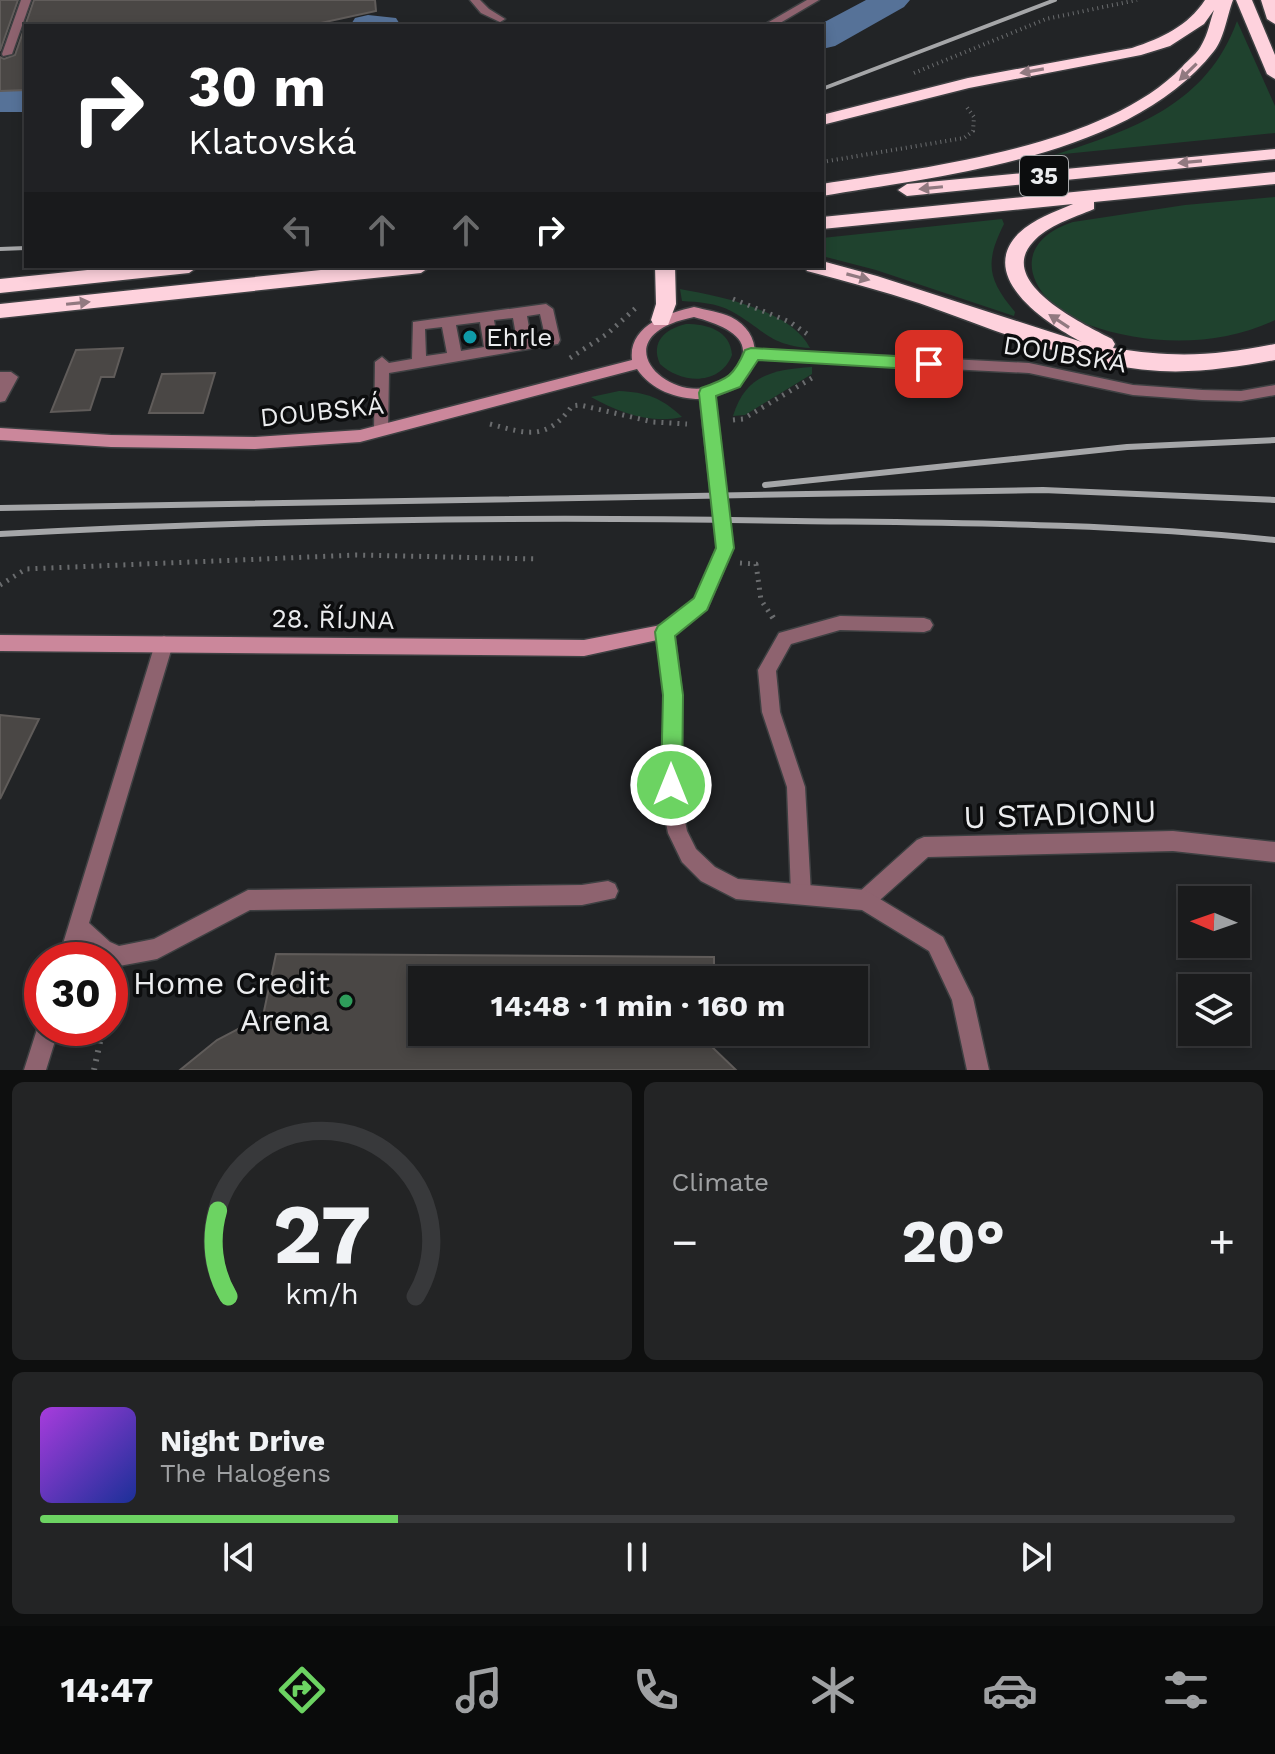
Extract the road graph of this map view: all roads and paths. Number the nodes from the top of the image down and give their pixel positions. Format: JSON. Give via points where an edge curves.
{"nodes":[{"id":1,"x":26,"y":0,"type":"edge"},
{"id":2,"x":475,"y":0,"type":"edge"},
{"id":3,"x":814,"y":0,"type":"edge"},
{"id":4,"x":1137,"y":0,"type":"edge"},
{"id":5,"x":1218,"y":2,"type":"edge"},
{"id":6,"x":1245,"y":3,"type":"edge"},
{"id":7,"x":491,"y":24,"type":"edge"},
{"id":8,"x":771,"y":24,"type":"edge"},
{"id":9,"x":7,"y":54,"type":"dead end"},
{"id":10,"x":933,"y":66,"type":"dead end"},
{"id":11,"x":1275,"y":74,"type":"edge"},
{"id":12,"x":966,"y":106,"type":"dead end"},
{"id":13,"x":824,"y":119,"type":"edge"},
{"id":14,"x":1271,"y":154,"type":"edge"},
{"id":15,"x":824,"y":162,"type":"edge"},
{"id":16,"x":1275,"y":178,"type":"edge"},
{"id":17,"x":1167,"y":188,"type":"junction"},
{"id":18,"x":824,"y":190,"type":"edge"},
{"id":19,"x":824,"y":199,"type":"edge"},
{"id":20,"x":824,"y":223,"type":"edge"},
{"id":21,"x":170,"y":268,"type":"edge"},
{"id":22,"x":402,"y":268,"type":"edge"},
{"id":23,"x":665,"y":268,"type":"edge"},
{"id":24,"x":822,"y":268,"type":"edge"},
{"id":25,"x":0,"y":286,"type":"edge"},
{"id":26,"x":0,"y":311,"type":"edge"},
{"id":27,"x":519,"y":312,"type":"junction"},
{"id":28,"x":486,"y":316,"type":"junction"},
{"id":29,"x":661,"y":320,"type":"junction"},
{"id":30,"x":448,"y":321,"type":"junction"},
{"id":31,"x":525,"y":345,"type":"junction"},
{"id":32,"x":492,"y":351,"type":"junction"},
{"id":33,"x":1275,"y":352,"type":"edge"},
{"id":34,"x":751,"y":354,"type":"junction"},
{"id":35,"x":455,"y":357,"type":"junction"},
{"id":36,"x":419,"y":363,"type":"junction"},
{"id":37,"x":641,"y":363,"type":"junction"},
{"id":38,"x":1185,"y":363,"type":"junction"},
{"id":39,"x":0,"y":377,"type":"edge"},
{"id":40,"x":1275,"y":390,"type":"edge"},
{"id":41,"x":707,"y":393,"type":"junction"},
{"id":42,"x":0,"y":397,"type":"edge"},
{"id":43,"x":454,"y":413,"type":"junction"},
{"id":44,"x":709,"y":422,"type":"junction"},
{"id":45,"x":381,"y":431,"type":"junction"},
{"id":46,"x":0,"y":434,"type":"edge"},
{"id":47,"x":539,"y":559,"type":"dead end"},
{"id":48,"x":756,"y":564,"type":"dead end"},
{"id":49,"x":0,"y":585,"type":"edge"},
{"id":50,"x":924,"y":625,"type":"dead end"},
{"id":51,"x":665,"y":632,"type":"junction"},
{"id":52,"x":785,"y":638,"type":"junction"},
{"id":53,"x":0,"y":643,"type":"edge"},
{"id":54,"x":164,"y":644,"type":"junction"},
{"id":55,"x":1275,"y":852,"type":"edge"},
{"id":56,"x":608,"y":891,"type":"dead end"},
{"id":57,"x":801,"y":894,"type":"junction"},
{"id":58,"x":865,"y":900,"type":"junction"},
{"id":59,"x":78,"y":927,"type":"junction"},
{"id":60,"x":73,"y":942,"type":"edge"},
{"id":61,"x":42,"y":1046,"type":"edge"},
{"id":62,"x":99,"y":1046,"type":"edge"},
{"id":63,"x":35,"y":1070,"type":"edge"},
{"id":64,"x":94,"y":1070,"type":"edge"},
{"id":65,"x":978,"y":1070,"type":"edge"}],
"edges":[{"from":1,"to":9,"type":"street"},
{"from":2,"to":7,"type":"street","via":[[500,19]]},
{"from":3,"to":8,"type":"street"},
{"from":4,"to":10,"type":"path","via":[[1046,19]]},
{"from":5,"to":13,"type":"highway","one_way":true,"via":[[1184,33],[1149,48],[968,83]]},
{"from":5,"to":18,"type":"highway","one_way":true,"via":[[1209,48],[1186,74],[1107,123],[1005,156]]},
{"from":6,"to":11,"type":"highway"},
{"from":12,"to":15,"type":"path","via":[[974,117],[973,131],[964,138]]},
{"from":14,"to":19,"type":"highway","number":"35","one_way":true},
{"from":16,"to":17,"type":"highway","number":"35"},
{"from":17,"to":20,"type":"highway","number":"35"},
{"from":38,"to":17,"type":"highway","one_way":true,"via":[[1135,354],[1056,321],[1026,293],[1015,263],[1020,241],[1038,224],[1111,198]]},
{"from":21,"to":25,"type":"highway"},
{"from":26,"to":22,"type":"highway","one_way":true},
{"from":23,"to":29,"type":"highway"},
{"from":24,"to":38,"type":"highway","one_way":true,"via":[[902,289],[1073,348]]},
{"from":27,"to":28,"type":"street"},
{"from":27,"to":31,"type":"street"},
{"from":27,"to":31,"type":"street","via":[[546,309],[553,340]]},
{"from":28,"to":30,"type":"street"},
{"from":28,"to":32,"type":"street"},
{"from":29,"to":34,"type":"street","via":[[694,312],[719,317],[740,329]]},
{"from":29,"to":37,"type":"street","via":[[646,331],[639,347]]},
{"from":30,"to":35,"type":"street"},
{"from":30,"to":36,"type":"street","via":[[418,325]]},
{"from":31,"to":32,"type":"street"},
{"from":32,"to":35,"type":"street"},
{"from":33,"to":38,"type":"highway"},
{"from":34,"to":40,"type":"street","name":"DOUBSKÁ","via":[[1029,368],[1133,390],[1202,395]]},
{"from":34,"to":41,"type":"street","via":[[734,383]]},
{"from":35,"to":36,"type":"street"},
{"from":36,"to":45,"type":"street","via":[[382,365]]},
{"from":37,"to":41,"type":"street","via":[[659,383]]},
{"from":37,"to":43,"type":"street","name":"DOUBSKÁ"},
{"from":39,"to":42,"type":"street","via":[[11,377]]},
{"from":41,"to":44,"type":"street"},
{"from":43,"to":44,"type":"path","via":[[526,433],[555,428],[572,406],[584,403],[669,425]]},
{"from":43,"to":45,"type":"street","name":"DOUBSKÁ"},
{"from":44,"to":51,"type":"street","via":[[725,548],[701,604]]},
{"from":45,"to":46,"type":"street","name":"DOUBSKÁ","via":[[255,443]]},
{"from":47,"to":49,"type":"path","via":[[357,555],[26,569]]},
{"from":48,"to":52,"type":"path","via":[[761,600]]},
{"from":50,"to":52,"type":"street","via":[[840,623]]},
{"from":51,"to":54,"type":"street","name":"28. ŘÍJNA","via":[[584,648]]},
{"from":51,"to":57,"type":"street","via":[[673,695],[671,808],[676,835],[695,864],[717,882],[736,889]]},
{"from":52,"to":57,"type":"street","via":[[767,670],[771,712],[796,787]]},
{"from":53,"to":54,"type":"street","name":"28. ŘÍJNA"},
{"from":54,"to":59,"type":"street"},
{"from":55,"to":58,"type":"street","name":"U STADIONU","via":[[1173,841],[924,847]]},
{"from":56,"to":59,"type":"street","via":[[248,900],[157,949],[119,956]]},
{"from":57,"to":58,"type":"street"},
{"from":58,"to":65,"type":"street","via":[[936,944],[962,998]]},
{"from":59,"to":60,"type":"street"},
{"from":61,"to":63,"type":"street"},
{"from":62,"to":64,"type":"path"}]}
